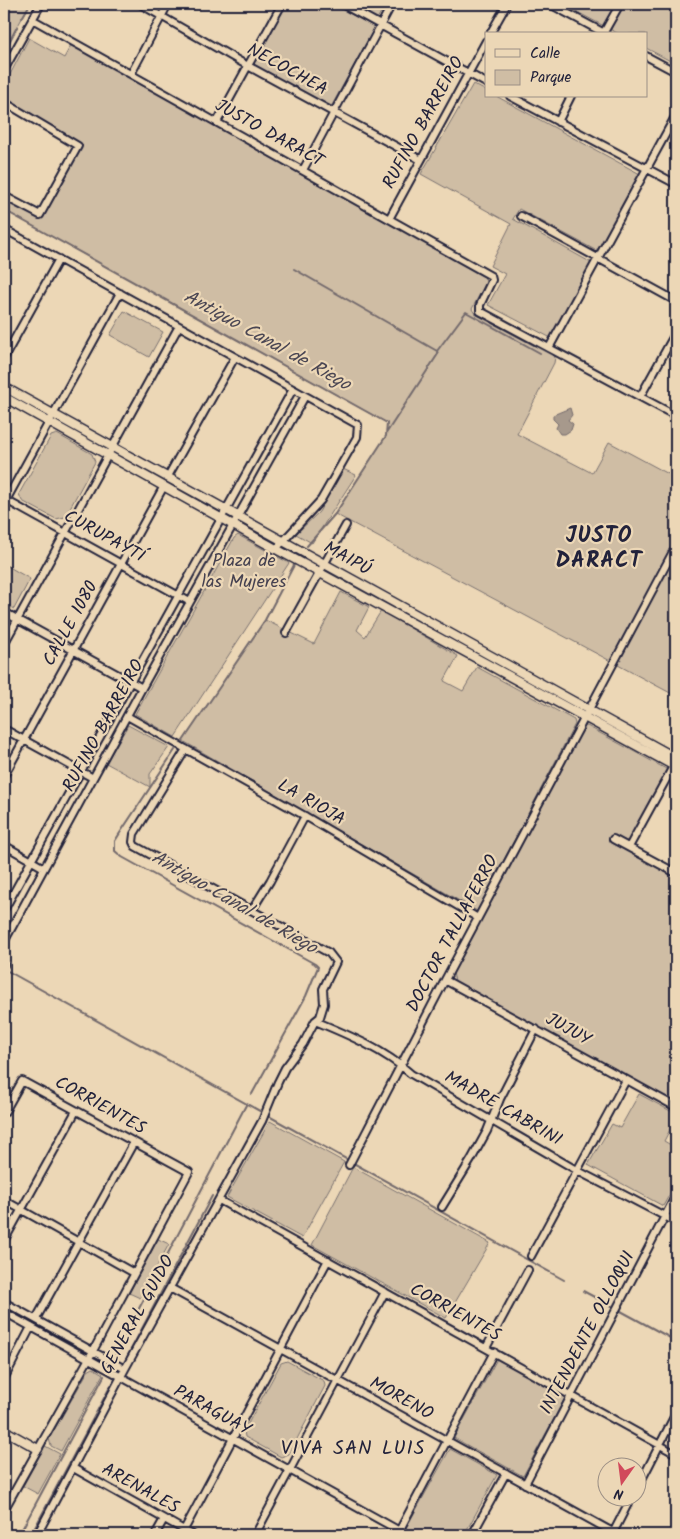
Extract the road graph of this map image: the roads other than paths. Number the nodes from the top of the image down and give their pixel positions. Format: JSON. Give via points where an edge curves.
{"nodes":[{"id":1,"x":41,"y":4,"type":"edge"},
{"id":2,"x":140,"y":4,"type":"edge"},
{"id":3,"x":168,"y":4,"type":"edge"},
{"id":4,"x":282,"y":4,"type":"edge"},
{"id":5,"x":342,"y":4,"type":"edge"},
{"id":6,"x":392,"y":4,"type":"edge"},
{"id":7,"x":507,"y":4,"type":"edge"},
{"id":8,"x":550,"y":4,"type":"edge"},
{"id":9,"x":620,"y":4,"type":"edge"},
{"id":10,"x":161,"y":16,"type":"junction"},
{"id":11,"x":32,"y":19,"type":"junction"},
{"id":12,"x":381,"y":25,"type":"junction"},
{"id":13,"x":491,"y":32,"type":"edge"},
{"id":14,"x":602,"y":32,"type":"edge"},
{"id":15,"x":605,"y":32,"type":"edge"},
{"id":16,"x":485,"y":44,"type":"edge"},
{"id":17,"x":648,"y":57,"type":"edge"},
{"id":18,"x":248,"y":66,"type":"junction"},
{"id":19,"x":4,"y":70,"type":"edge"},
{"id":20,"x":676,"y":72,"type":"edge"},
{"id":21,"x":131,"y":74,"type":"junction"},
{"id":22,"x":468,"y":74,"type":"junction"},
{"id":23,"x":485,"y":83,"type":"edge"},
{"id":24,"x":514,"y":98,"type":"edge"},
{"id":25,"x":570,"y":98,"type":"edge"},
{"id":26,"x":4,"y":102,"type":"edge"},
{"id":27,"x":333,"y":112,"type":"junction"},
{"id":28,"x":676,"y":115,"type":"edge"},
{"id":29,"x":217,"y":122,"type":"junction"},
{"id":30,"x":558,"y":122,"type":"junction"},
{"id":31,"x":421,"y":160,"type":"junction"},
{"id":32,"x":648,"y":168,"type":"junction"},
{"id":33,"x":303,"y":170,"type":"junction"},
{"id":34,"x":676,"y":184,"type":"edge"},
{"id":35,"x":4,"y":196,"type":"edge"},
{"id":36,"x":521,"y":216,"type":"dead end"},
{"id":37,"x":389,"y":218,"type":"junction"},
{"id":38,"x":4,"y":229,"type":"edge"},
{"id":39,"x":59,"y":259,"type":"junction"},
{"id":40,"x":598,"y":259,"type":"junction"},
{"id":41,"x":120,"y":292,"type":"junction"},
{"id":42,"x":676,"y":301,"type":"edge"},
{"id":43,"x":179,"y":326,"type":"junction"},
{"id":44,"x":676,"y":332,"type":"edge"},
{"id":45,"x":550,"y":348,"type":"junction"},
{"id":46,"x":235,"y":357,"type":"junction"},
{"id":47,"x":4,"y":358,"type":"edge"},
{"id":48,"x":4,"y":387,"type":"edge"},
{"id":49,"x":293,"y":389,"type":"junction"},
{"id":50,"x":306,"y":396,"type":"junction"},
{"id":51,"x":640,"y":397,"type":"junction"},
{"id":52,"x":4,"y":398,"type":"edge"},
{"id":53,"x":53,"y":414,"type":"junction"},
{"id":54,"x":676,"y":416,"type":"edge"},
{"id":55,"x":48,"y":422,"type":"junction"},
{"id":56,"x":111,"y":447,"type":"junction"},
{"id":57,"x":107,"y":455,"type":"junction"},
{"id":58,"x":167,"y":478,"type":"junction"},
{"id":59,"x":164,"y":486,"type":"junction"},
{"id":60,"x":4,"y":501,"type":"edge"},
{"id":61,"x":226,"y":510,"type":"junction"},
{"id":62,"x":238,"y":516,"type":"junction"},
{"id":63,"x":221,"y":518,"type":"junction"},
{"id":64,"x":233,"y":525,"type":"junction"},
{"id":65,"x":346,"y":525,"type":"dead end"},
{"id":66,"x":64,"y":532,"type":"junction"},
{"id":67,"x":282,"y":541,"type":"junction"},
{"id":68,"x":676,"y":546,"type":"edge"},
{"id":69,"x":276,"y":549,"type":"junction"},
{"id":70,"x":121,"y":564,"type":"junction"},
{"id":71,"x":324,"y":564,"type":"junction"},
{"id":72,"x":319,"y":572,"type":"junction"},
{"id":73,"x":179,"y":595,"type":"junction"},
{"id":74,"x":190,"y":602,"type":"junction"},
{"id":75,"x":4,"y":612,"type":"edge"},
{"id":76,"x":411,"y":612,"type":"junction"},
{"id":77,"x":18,"y":620,"type":"junction"},
{"id":78,"x":406,"y":620,"type":"junction"},
{"id":79,"x":286,"y":633,"type":"dead end"},
{"id":80,"x":4,"y":644,"type":"edge"},
{"id":81,"x":73,"y":650,"type":"junction"},
{"id":82,"x":499,"y":660,"type":"junction"},
{"id":83,"x":494,"y":668,"type":"junction"},
{"id":84,"x":131,"y":682,"type":"junction"},
{"id":85,"x":142,"y":688,"type":"junction"},
{"id":86,"x":588,"y":709,"type":"junction"},
{"id":87,"x":127,"y":716,"type":"junction"},
{"id":88,"x":584,"y":718,"type":"junction"},
{"id":89,"x":4,"y":729,"type":"edge"},
{"id":90,"x":24,"y":740,"type":"junction"},
{"id":91,"x":186,"y":749,"type":"junction"},
{"id":92,"x":676,"y":762,"type":"edge"},
{"id":93,"x":82,"y":771,"type":"junction"},
{"id":94,"x":4,"y":776,"type":"edge"},
{"id":95,"x":93,"y":778,"type":"junction"},
{"id":96,"x":305,"y":816,"type":"junction"},
{"id":97,"x":614,"y":839,"type":"dead end"},
{"id":98,"x":4,"y":846,"type":"edge"},
{"id":99,"x":629,"y":847,"type":"junction"},
{"id":100,"x":31,"y":860,"type":"junction"},
{"id":101,"x":44,"y":868,"type":"junction"},
{"id":102,"x":676,"y":873,"type":"edge"},
{"id":103,"x":4,"y":910,"type":"edge"},
{"id":104,"x":252,"y":910,"type":"junction"},
{"id":105,"x":478,"y":918,"type":"junction"},
{"id":106,"x":4,"y":942,"type":"edge"},
{"id":107,"x":445,"y":980,"type":"junction"},
{"id":108,"x":315,"y":1020,"type":"junction"},
{"id":109,"x":536,"y":1030,"type":"junction"},
{"id":110,"x":401,"y":1065,"type":"junction"},
{"id":111,"x":626,"y":1080,"type":"junction"},
{"id":112,"x":676,"y":1107,"type":"edge"},
{"id":113,"x":76,"y":1111,"type":"junction"},
{"id":114,"x":4,"y":1113,"type":"edge"},
{"id":115,"x":492,"y":1119,"type":"junction"},
{"id":116,"x":134,"y":1142,"type":"junction"},
{"id":117,"x":349,"y":1165,"type":"dead end"},
{"id":118,"x":578,"y":1170,"type":"junction"},
{"id":119,"x":189,"y":1172,"type":"joint"},
{"id":120,"x":676,"y":1196,"type":"edge"},
{"id":121,"x":4,"y":1200,"type":"edge"},
{"id":122,"x":219,"y":1200,"type":"junction"},
{"id":123,"x":442,"y":1207,"type":"dead end"},
{"id":124,"x":22,"y":1210,"type":"junction"},
{"id":125,"x":665,"y":1216,"type":"junction"},
{"id":126,"x":676,"y":1222,"type":"edge"},
{"id":127,"x":4,"y":1241,"type":"edge"},
{"id":128,"x":78,"y":1242,"type":"junction"},
{"id":129,"x":531,"y":1256,"type":"dead end"},
{"id":130,"x":328,"y":1260,"type":"junction"},
{"id":131,"x":528,"y":1270,"type":"dead end"},
{"id":132,"x":134,"y":1273,"type":"junction"},
{"id":133,"x":170,"y":1288,"type":"junction"},
{"id":134,"x":385,"y":1292,"type":"junction"},
{"id":135,"x":4,"y":1302,"type":"edge"},
{"id":136,"x":4,"y":1312,"type":"edge"},
{"id":137,"x":36,"y":1320,"type":"junction"},
{"id":138,"x":31,"y":1327,"type":"junction"},
{"id":139,"x":486,"y":1348,"type":"junction"},
{"id":140,"x":281,"y":1350,"type":"junction"},
{"id":141,"x":93,"y":1351,"type":"junction"},
{"id":142,"x":494,"y":1352,"type":"junction"},
{"id":143,"x":88,"y":1359,"type":"junction"},
{"id":144,"x":126,"y":1369,"type":"junction"},
{"id":145,"x":121,"y":1377,"type":"junction"},
{"id":146,"x":4,"y":1379,"type":"edge"},
{"id":147,"x":338,"y":1381,"type":"junction"},
{"id":148,"x":571,"y":1396,"type":"junction"},
{"id":149,"x":676,"y":1413,"type":"edge"},
{"id":150,"x":4,"y":1430,"type":"edge"},
{"id":151,"x":232,"y":1439,"type":"junction"},
{"id":152,"x":447,"y":1441,"type":"junction"},
{"id":153,"x":660,"y":1444,"type":"junction"},
{"id":154,"x":38,"y":1449,"type":"junction"},
{"id":155,"x":676,"y":1454,"type":"edge"},
{"id":156,"x":648,"y":1467,"type":"edge"},
{"id":157,"x":73,"y":1468,"type":"junction"},
{"id":158,"x":290,"y":1470,"type":"junction"},
{"id":159,"x":506,"y":1473,"type":"junction"},
{"id":160,"x":526,"y":1484,"type":"junction"},
{"id":161,"x":628,"y":1506,"type":"edge"},
{"id":162,"x":4,"y":1510,"type":"edge"},
{"id":163,"x":164,"y":1519,"type":"junction"},
{"id":164,"x":184,"y":1530,"type":"junction"},
{"id":165,"x":398,"y":1533,"type":"edge"},
{"id":166,"x":615,"y":1534,"type":"edge"},
{"id":167,"x":37,"y":1535,"type":"edge"},
{"id":168,"x":155,"y":1535,"type":"edge"},
{"id":169,"x":194,"y":1535,"type":"edge"},
{"id":170,"x":255,"y":1535,"type":"edge"},
{"id":171,"x":407,"y":1535,"type":"edge"},
{"id":172,"x":472,"y":1535,"type":"edge"}],
"edges":[{"from":1,"to":11,"type":"street"},
{"from":2,"to":10,"type":"street","name":"NECOCHEA"},
{"from":3,"to":10,"type":"street"},
{"from":4,"to":18,"type":"street"},
{"from":5,"to":12,"type":"street"},
{"from":6,"to":12,"type":"street"},
{"from":7,"to":13,"type":"street"},
{"from":8,"to":14,"type":"street"},
{"from":9,"to":15,"type":"street"},
{"from":10,"to":18,"type":"street","name":"NECOCHEA"},
{"from":10,"to":21,"type":"street"},
{"from":11,"to":19,"type":"street"},
{"from":11,"to":21,"type":"street","name":"JUSTO DARACT"},
{"from":12,"to":22,"type":"street"},
{"from":12,"to":27,"type":"street"},
{"from":16,"to":22,"type":"street","name":"RUFINO BARREIRO"},
{"from":17,"to":20,"type":"street"},
{"from":18,"to":27,"type":"street","name":"NECOCHEA"},
{"from":18,"to":29,"type":"street"},
{"from":21,"to":29,"type":"street","name":"JUSTO DARACT"},
{"from":22,"to":23,"type":"street"},
{"from":22,"to":31,"type":"street","name":"RUFINO BARREIRO"},
{"from":24,"to":30,"type":"street"},
{"from":25,"to":30,"type":"street"},
{"from":26,"to":35,"type":"street","via":[[78,146],[40,215]]},
{"from":27,"to":31,"type":"street","name":"NECOCHEA"},
{"from":27,"to":33,"type":"street"},
{"from":28,"to":32,"type":"street"},
{"from":29,"to":33,"type":"street","name":"JUSTO DARACT"},
{"from":30,"to":32,"type":"street"},
{"from":31,"to":37,"type":"street","name":"RUFINO BARREIRO"},
{"from":32,"to":34,"type":"street"},
{"from":32,"to":40,"type":"street"},
{"from":33,"to":37,"type":"street","name":"JUSTO DARACT"},
{"from":36,"to":40,"type":"street"},
{"from":37,"to":45,"type":"street","name":"JUSTO DARACT","via":[[491,276],[480,311]]},
{"from":38,"to":39,"type":"street"},
{"from":39,"to":41,"type":"street"},
{"from":39,"to":47,"type":"street"},
{"from":40,"to":42,"type":"street"},
{"from":40,"to":45,"type":"street"},
{"from":41,"to":43,"type":"street"},
{"from":41,"to":53,"type":"street"},
{"from":43,"to":46,"type":"street"},
{"from":43,"to":56,"type":"street"},
{"from":44,"to":51,"type":"street"},
{"from":45,"to":51,"type":"street"},
{"from":46,"to":49,"type":"street"},
{"from":46,"to":58,"type":"street"},
{"from":48,"to":53,"type":"street","name":"MAIPÚ"},
{"from":49,"to":50,"type":"street"},
{"from":49,"to":61,"type":"street"},
{"from":50,"to":62,"type":"street"},
{"from":50,"to":67,"type":"street","via":[[358,425],[356,437],[321,500]]},
{"from":51,"to":54,"type":"street"},
{"from":52,"to":55,"type":"street","name":"MAIPÚ"},
{"from":53,"to":55,"type":"street"},
{"from":53,"to":56,"type":"street","name":"MAIPÚ"},
{"from":55,"to":57,"type":"street","name":"MAIPÚ"},
{"from":55,"to":60,"type":"street"},
{"from":56,"to":57,"type":"street"},
{"from":56,"to":58,"type":"street","name":"MAIPÚ"},
{"from":57,"to":59,"type":"street","name":"MAIPÚ"},
{"from":57,"to":66,"type":"street"},
{"from":58,"to":61,"type":"street","name":"MAIPÚ"},
{"from":59,"to":63,"type":"street","name":"MAIPÚ"},
{"from":59,"to":70,"type":"street","name":"CALLE 1080"},
{"from":60,"to":66,"type":"street","name":"CURUPAYTÍ"},
{"from":61,"to":62,"type":"street","name":"MAIPÚ"},
{"from":61,"to":63,"type":"street","name":"RUFINO BARREIRO"},
{"from":62,"to":64,"type":"street","name":"RUFINO BARREIRO"},
{"from":62,"to":67,"type":"street","name":"MAIPÚ"},
{"from":63,"to":64,"type":"street","name":"MAIPÚ"},
{"from":63,"to":73,"type":"street","name":"RUFINO BARREIRO"},
{"from":64,"to":69,"type":"street","name":"MAIPÚ"},
{"from":64,"to":74,"type":"street","name":"RUFINO BARREIRO"},
{"from":65,"to":71,"type":"street"},
{"from":66,"to":70,"type":"street","name":"CURUPAYTÍ"},
{"from":66,"to":77,"type":"street"},
{"from":67,"to":69,"type":"street"},
{"from":67,"to":71,"type":"street","name":"MAIPÚ"},
{"from":68,"to":86,"type":"street"},
{"from":69,"to":72,"type":"street","name":"MAIPÚ"},
{"from":70,"to":73,"type":"street","name":"CURUPAYTÍ"},
{"from":70,"to":81,"type":"street","name":"CALLE 1080"},
{"from":71,"to":72,"type":"street"},
{"from":71,"to":76,"type":"street","name":"MAIPÚ"},
{"from":72,"to":78,"type":"street","name":"MAIPÚ"},
{"from":72,"to":79,"type":"street"},
{"from":73,"to":74,"type":"street","name":"CURUPAYTÍ"},
{"from":73,"to":84,"type":"street","name":"RUFINO BARREIRO"},
{"from":74,"to":85,"type":"street","name":"RUFINO BARREIRO"},
{"from":75,"to":77,"type":"street"},
{"from":76,"to":78,"type":"street"},
{"from":76,"to":82,"type":"street","name":"MAIPÚ"},
{"from":77,"to":80,"type":"street"},
{"from":77,"to":81,"type":"street"},
{"from":78,"to":83,"type":"street","name":"MAIPÚ"},
{"from":81,"to":84,"type":"street"},
{"from":81,"to":90,"type":"street","name":"CALLE 1080"},
{"from":82,"to":83,"type":"street"},
{"from":82,"to":86,"type":"street","name":"MAIPÚ"},
{"from":83,"to":88,"type":"street","name":"MAIPÚ"},
{"from":84,"to":85,"type":"street"},
{"from":84,"to":93,"type":"street","name":"RUFINO BARREIRO"},
{"from":85,"to":87,"type":"street","name":"RUFINO BARREIRO"},
{"from":86,"to":88,"type":"street","name":"DOCTOR TALLAFERRO"},
{"from":86,"to":92,"type":"street","name":"MAIPÚ"},
{"from":87,"to":91,"type":"street","name":"LA RIOJA"},
{"from":87,"to":95,"type":"street","name":"RUFINO BARREIRO"},
{"from":88,"to":92,"type":"street","name":"MAIPÚ"},
{"from":88,"to":105,"type":"street","name":"DOCTOR TALLAFERRO"},
{"from":89,"to":90,"type":"street"},
{"from":90,"to":93,"type":"street"},
{"from":90,"to":94,"type":"street","name":"CALLE 1080"},
{"from":91,"to":96,"type":"street","name":"LA RIOJA"},
{"from":91,"to":104,"type":"street","via":[[132,842]]},
{"from":92,"to":99,"type":"street"},
{"from":93,"to":95,"type":"street"},
{"from":93,"to":100,"type":"street","name":"RUFINO BARREIRO"},
{"from":95,"to":101,"type":"street","name":"RUFINO BARREIRO"},
{"from":96,"to":104,"type":"street"},
{"from":96,"to":105,"type":"street","name":"LA RIOJA"},
{"from":97,"to":99,"type":"street"},
{"from":98,"to":100,"type":"street"},
{"from":99,"to":102,"type":"street"},
{"from":100,"to":101,"type":"street"},
{"from":100,"to":103,"type":"street","name":"RUFINO BARREIRO"},
{"from":101,"to":106,"type":"street","name":"RUFINO BARREIRO"},
{"from":104,"to":108,"type":"street","name":"GENERAL GUIDO","via":[[330,953],[336,962],[323,990],[323,1010]]},
{"from":105,"to":107,"type":"street","name":"DOCTOR TALLAFERRO"},
{"from":107,"to":109,"type":"street","name":"JUJUY"},
{"from":107,"to":110,"type":"street","name":"DOCTOR TALLAFERRO"},
{"from":108,"to":110,"type":"street","name":"MADRE CABRINI","via":[[353,1037]]},
{"from":108,"to":122,"type":"street","name":"GENERAL GUIDO","via":[[304,1044],[285,1068],[267,1110]]},
{"from":109,"to":111,"type":"street","name":"JUJUY"},
{"from":109,"to":115,"type":"street"},
{"from":110,"to":115,"type":"street","name":"MADRE CABRINI"},
{"from":110,"to":117,"type":"street","name":"DOCTOR TALLAFERRO"},
{"from":111,"to":112,"type":"street","name":"JUJUY"},
{"from":111,"to":118,"type":"street"},
{"from":113,"to":114,"type":"street","name":"CORRIENTES","via":[[22,1081]]},
{"from":113,"to":116,"type":"street","name":"CORRIENTES"},
{"from":113,"to":124,"type":"street"},
{"from":115,"to":118,"type":"street","name":"MADRE CABRINI"},
{"from":115,"to":123,"type":"street"},
{"from":116,"to":119,"type":"street","name":"CORRIENTES"},
{"from":116,"to":128,"type":"street"},
{"from":118,"to":125,"type":"street","name":"MADRE CABRINI"},
{"from":118,"to":129,"type":"street"},
{"from":119,"to":132,"type":"street","name":"GENERAL GUIDO"},
{"from":120,"to":125,"type":"street","name":"INTENDENTE OLLOQUI"},
{"from":121,"to":124,"type":"street"},
{"from":122,"to":130,"type":"street","name":"CORRIENTES"},
{"from":122,"to":133,"type":"street","name":"GENERAL GUIDO"},
{"from":124,"to":127,"type":"street"},
{"from":124,"to":128,"type":"street"},
{"from":125,"to":126,"type":"street","name":"MADRE CABRINI"},
{"from":125,"to":148,"type":"street","name":"INTENDENTE OLLOQUI"},
{"from":128,"to":132,"type":"street"},
{"from":128,"to":137,"type":"street"},
{"from":130,"to":134,"type":"street","name":"CORRIENTES"},
{"from":130,"to":140,"type":"street"},
{"from":131,"to":139,"type":"street"},
{"from":132,"to":141,"type":"street","name":"GENERAL GUIDO"},
{"from":133,"to":140,"type":"street","name":"MORENO"},
{"from":133,"to":144,"type":"street","name":"GENERAL GUIDO"},
{"from":134,"to":139,"type":"street","name":"CORRIENTES"},
{"from":134,"to":147,"type":"street"},
{"from":135,"to":137,"type":"street"},
{"from":136,"to":138,"type":"street","name":"PARAGUAY"},
{"from":137,"to":141,"type":"street"},
{"from":138,"to":143,"type":"street","name":"PARAGUAY"},
{"from":138,"to":146,"type":"street"},
{"from":139,"to":142,"type":"street","name":"CORRIENTES"},
{"from":140,"to":147,"type":"street","name":"MORENO"},
{"from":140,"to":151,"type":"street"},
{"from":141,"to":143,"type":"street","name":"GENERAL GUIDO"},
{"from":141,"to":144,"type":"street"},
{"from":142,"to":148,"type":"street","name":"CORRIENTES"},
{"from":142,"to":152,"type":"street"},
{"from":143,"to":145,"type":"street","name":"PARAGUAY"},
{"from":143,"to":154,"type":"street","name":"GENERAL GUIDO"},
{"from":144,"to":145,"type":"street","name":"GENERAL GUIDO"},
{"from":145,"to":151,"type":"street","name":"PARAGUAY"},
{"from":145,"to":157,"type":"street","name":"GENERAL GUIDO"},
{"from":147,"to":152,"type":"street","name":"MORENO"},
{"from":147,"to":158,"type":"street"},
{"from":148,"to":153,"type":"street","name":"CORRIENTES"},
{"from":148,"to":160,"type":"street","name":"INTENDENTE OLLOQUI"},
{"from":149,"to":153,"type":"street"},
{"from":150,"to":154,"type":"street"},
{"from":151,"to":158,"type":"street","name":"PARAGUAY"},
{"from":151,"to":164,"type":"street"},
{"from":152,"to":159,"type":"street","name":"MORENO"},
{"from":152,"to":165,"type":"street"},
{"from":153,"to":155,"type":"street","name":"CORRIENTES"},
{"from":153,"to":156,"type":"street"},
{"from":154,"to":162,"type":"street","name":"GENERAL GUIDO"},
{"from":157,"to":163,"type":"street","name":"ARENALES"},
{"from":157,"to":167,"type":"street","name":"GENERAL GUIDO"},
{"from":158,"to":165,"type":"street","name":"PARAGUAY"},
{"from":158,"to":170,"type":"street"},
{"from":159,"to":160,"type":"street","name":"MORENO"},
{"from":159,"to":172,"type":"street"},
{"from":160,"to":166,"type":"street","name":"MORENO"},
{"from":161,"to":166,"type":"street"},
{"from":163,"to":164,"type":"street","name":"ARENALES"},
{"from":163,"to":168,"type":"street"},
{"from":164,"to":169,"type":"street","name":"ARENALES"},
{"from":165,"to":171,"type":"street","name":"PARAGUAY"}]}
